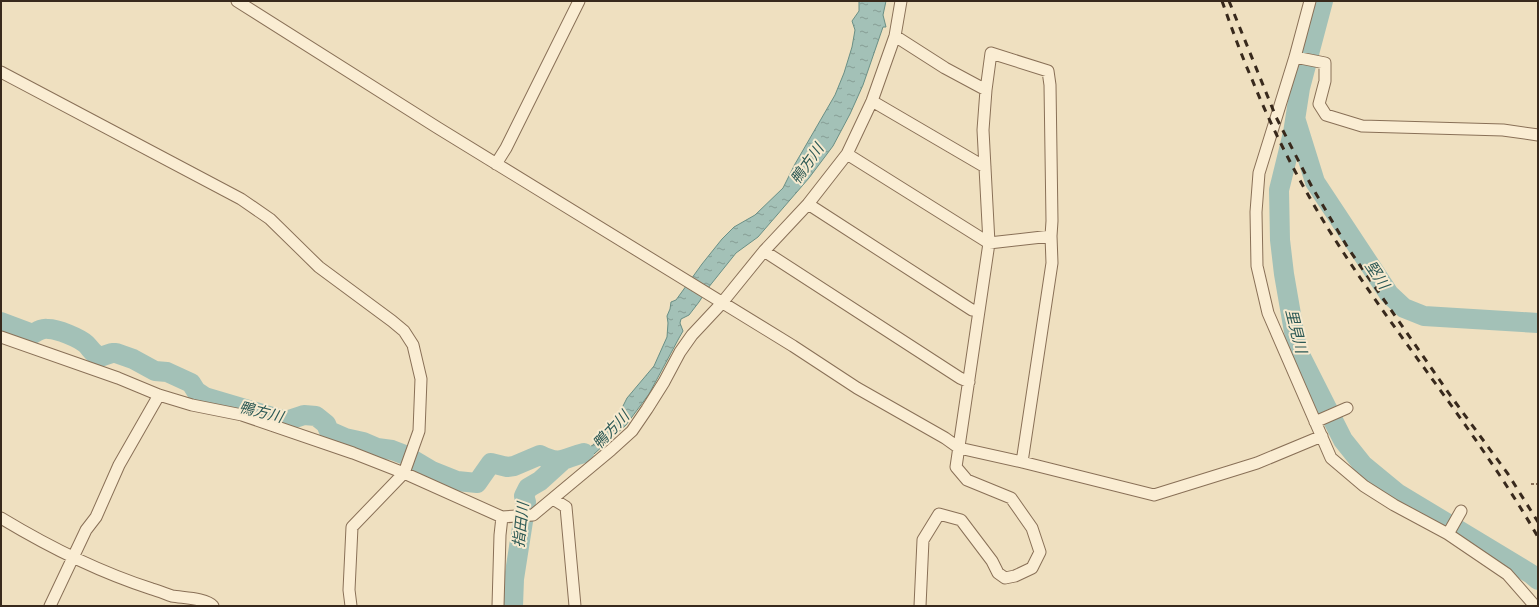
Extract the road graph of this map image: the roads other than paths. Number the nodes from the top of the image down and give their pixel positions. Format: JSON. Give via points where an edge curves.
{"nodes":[{"id":1,"x":237,"y":1,"type":"edge"},
{"id":2,"x":579,"y":1,"type":"edge"},
{"id":3,"x":901,"y":1,"type":"edge"},
{"id":4,"x":1310,"y":1,"type":"edge"},
{"id":5,"x":895,"y":36,"type":"junction"},
{"id":6,"x":1295,"y":57,"type":"junction"},
{"id":7,"x":1,"y":72,"type":"edge"},
{"id":8,"x":986,"y":90,"type":"junction"},
{"id":9,"x":872,"y":101,"type":"junction"},
{"id":10,"x":1538,"y":135,"type":"edge"},
{"id":11,"x":847,"y":154,"type":"junction"},
{"id":12,"x":496,"y":164,"type":"junction"},
{"id":13,"x":985,"y":167,"type":"junction"},
{"id":14,"x":808,"y":204,"type":"junction"},
{"id":15,"x":1051,"y":236,"type":"junction"},
{"id":16,"x":989,"y":243,"type":"junction"},
{"id":17,"x":764,"y":251,"type":"junction"},
{"id":18,"x":722,"y":304,"type":"junction"},
{"id":19,"x":979,"y":310,"type":"junction"},
{"id":20,"x":1,"y":337,"type":"edge"},
{"id":21,"x":969,"y":382,"type":"junction"},
{"id":22,"x":159,"y":395,"type":"junction"},
{"id":23,"x":1347,"y":408,"type":"dead end"},
{"id":24,"x":1315,"y":422,"type":"junction"},
{"id":25,"x":1322,"y":436,"type":"junction"},
{"id":26,"x":959,"y":448,"type":"junction"},
{"id":27,"x":1022,"y":462,"type":"junction"},
{"id":28,"x":406,"y":469,"type":"junction"},
{"id":29,"x":553,"y":499,"type":"junction"},
{"id":30,"x":1461,"y":511,"type":"dead end"},
{"id":31,"x":506,"y":516,"type":"junction"},
{"id":32,"x":1,"y":518,"type":"edge"},
{"id":33,"x":1448,"y":534,"type":"junction"},
{"id":34,"x":73,"y":558,"type":"junction"},
{"id":35,"x":50,"y":606,"type":"edge"},
{"id":36,"x":213,"y":606,"type":"edge"},
{"id":37,"x":351,"y":606,"type":"edge"},
{"id":38,"x":498,"y":606,"type":"edge"},
{"id":39,"x":575,"y":606,"type":"edge"},
{"id":40,"x":920,"y":606,"type":"edge"},
{"id":41,"x":1535,"y":606,"type":"edge"}],
"edges":[{"from":1,"to":12,"type":"street"},
{"from":2,"to":12,"type":"street"},
{"from":3,"to":5,"type":"street"},
{"from":4,"to":6,"type":"street"},
{"from":5,"to":8,"type":"street","via":[[944,68]]},
{"from":5,"to":9,"type":"street"},
{"from":6,"to":10,"type":"street","via":[[1325,62],[1319,104],[1326,115],[1362,126],[1503,130]]},
{"from":6,"to":24,"type":"street","via":[[1259,173],[1256,212],[1257,266],[1268,313]]},
{"from":7,"to":28,"type":"street","via":[[241,199],[270,219],[319,266],[404,331],[413,345],[421,380],[419,431]]},
{"from":8,"to":13,"type":"street","via":[[983,130]]},
{"from":8,"to":15,"type":"street","via":[[991,53],[1048,71]]},
{"from":9,"to":11,"type":"street"},
{"from":9,"to":13,"type":"street"},
{"from":11,"to":14,"type":"street"},
{"from":11,"to":16,"type":"street"},
{"from":12,"to":18,"type":"street"},
{"from":13,"to":16,"type":"street"},
{"from":14,"to":17,"type":"street"},
{"from":14,"to":19,"type":"street","via":[[972,310]]},
{"from":15,"to":16,"type":"street"},
{"from":15,"to":27,"type":"street","via":[[1052,263]]},
{"from":16,"to":19,"type":"street"},
{"from":17,"to":18,"type":"street"},
{"from":17,"to":21,"type":"street"},
{"from":18,"to":26,"type":"street"},
{"from":18,"to":29,"type":"street","via":[[692,335],[632,431]]},
{"from":19,"to":21,"type":"street"},
{"from":20,"to":22,"type":"street"},
{"from":21,"to":26,"type":"street"},
{"from":22,"to":28,"type":"street","via":[[192,406],[242,415]]},
{"from":22,"to":34,"type":"street","via":[[119,466],[96,517],[86,530]]},
{"from":23,"to":24,"type":"street"},
{"from":24,"to":25,"type":"street"},
{"from":25,"to":27,"type":"street","via":[[1257,463],[1154,495]]},
{"from":25,"to":33,"type":"street","via":[[1331,458],[1364,486]]},
{"from":26,"to":27,"type":"street"},
{"from":26,"to":40,"type":"street","via":[[956,467],[967,480],[1011,498],[1032,528],[1040,552],[1032,568],[1005,578],[998,573],[961,520],[939,514],[923,540]]},
{"from":28,"to":31,"type":"street"},
{"from":28,"to":37,"type":"street","via":[[352,527],[349,590]]},
{"from":29,"to":31,"type":"street","via":[[533,515]]},
{"from":29,"to":39,"type":"street","via":[[566,507]]},
{"from":30,"to":33,"type":"street"},
{"from":31,"to":38,"type":"street","via":[[500,535]]},
{"from":32,"to":34,"type":"street"},
{"from":33,"to":41,"type":"street","via":[[1507,574]]},
{"from":34,"to":35,"type":"street"},
{"from":34,"to":36,"type":"street","via":[[132,583],[172,596],[201,600]]}]}
